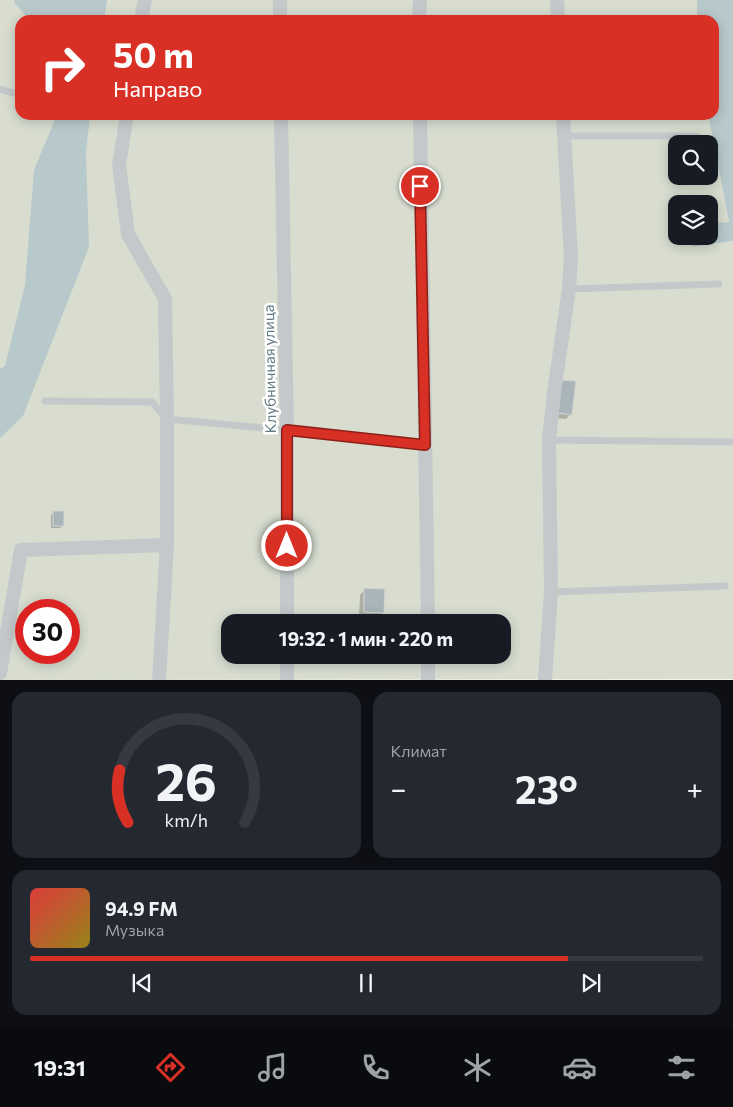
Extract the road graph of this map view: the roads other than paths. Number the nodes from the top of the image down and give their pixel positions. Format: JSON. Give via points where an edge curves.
{"nodes":[{"id":1,"x":144,"y":0,"type":"edge"},
{"id":2,"x":280,"y":0,"type":"edge"},
{"id":3,"x":420,"y":0,"type":"edge"},
{"id":4,"x":557,"y":0,"type":"edge"},
{"id":5,"x":142,"y":15,"type":"edge"},
{"id":6,"x":280,"y":15,"type":"edge"},
{"id":7,"x":419,"y":15,"type":"edge"},
{"id":8,"x":558,"y":15,"type":"edge"},
{"id":9,"x":0,"y":89,"type":"edge"},
{"id":10,"x":15,"y":94,"type":"edge"},
{"id":11,"x":126,"y":120,"type":"edge"},
{"id":12,"x":282,"y":120,"type":"edge"},
{"id":13,"x":420,"y":120,"type":"edge"},
{"id":14,"x":563,"y":120,"type":"edge"},
{"id":15,"x":564,"y":136,"type":"junction"},
{"id":16,"x":668,"y":136,"type":"edge"},
{"id":17,"x":719,"y":284,"type":"dead end"},
{"id":18,"x":569,"y":289,"type":"junction"},
{"id":19,"x":45,"y":401,"type":"dead end"},
{"id":20,"x":167,"y":419,"type":"junction"},
{"id":21,"x":287,"y":430,"type":"junction"},
{"id":22,"x":549,"y":440,"type":"junction"},
{"id":23,"x":733,"y":442,"type":"edge"},
{"id":24,"x":425,"y":445,"type":"junction"},
{"id":25,"x":167,"y":545,"type":"junction"},
{"id":26,"x":725,"y":586,"type":"dead end"},
{"id":27,"x":551,"y":592,"type":"junction"},
{"id":28,"x":287,"y":614,"type":"edge"},
{"id":29,"x":428,"y":614,"type":"edge"},
{"id":30,"x":287,"y":664,"type":"edge"},
{"id":31,"x":428,"y":664,"type":"edge"},
{"id":32,"x":0,"y":673,"type":"edge"},
{"id":33,"x":159,"y":680,"type":"edge"},
{"id":34,"x":287,"y":680,"type":"edge"},
{"id":35,"x":428,"y":680,"type":"edge"},
{"id":36,"x":545,"y":680,"type":"edge"}],
"edges":[{"from":1,"to":5,"type":"street"},
{"from":2,"to":6,"type":"street"},
{"from":3,"to":7,"type":"street"},
{"from":4,"to":8,"type":"street"},
{"from":9,"to":10,"type":"lane"},
{"from":11,"to":20,"type":"street","via":[[119,165],[128,234],[165,299]]},
{"from":12,"to":21,"type":"street","name":"Клубничная улица"},
{"from":13,"to":24,"type":"street"},
{"from":14,"to":15,"type":"street"},
{"from":15,"to":16,"type":"lane"},
{"from":15,"to":18,"type":"street","via":[[571,257]]},
{"from":17,"to":18,"type":"lane"},
{"from":18,"to":22,"type":"street"},
{"from":19,"to":20,"type":"lane","via":[[152,402]]},
{"from":20,"to":21,"type":"lane"},
{"from":20,"to":25,"type":"street"},
{"from":21,"to":24,"type":"lane"},
{"from":21,"to":28,"type":"street","name":"Клубничная улица"},
{"from":22,"to":23,"type":"lane"},
{"from":22,"to":27,"type":"street"},
{"from":24,"to":29,"type":"street"},
{"from":25,"to":32,"type":"street","via":[[21,550]]},
{"from":25,"to":33,"type":"street"},
{"from":26,"to":27,"type":"lane"},
{"from":27,"to":36,"type":"street"},
{"from":30,"to":34,"type":"street"},
{"from":31,"to":35,"type":"street"}]}
